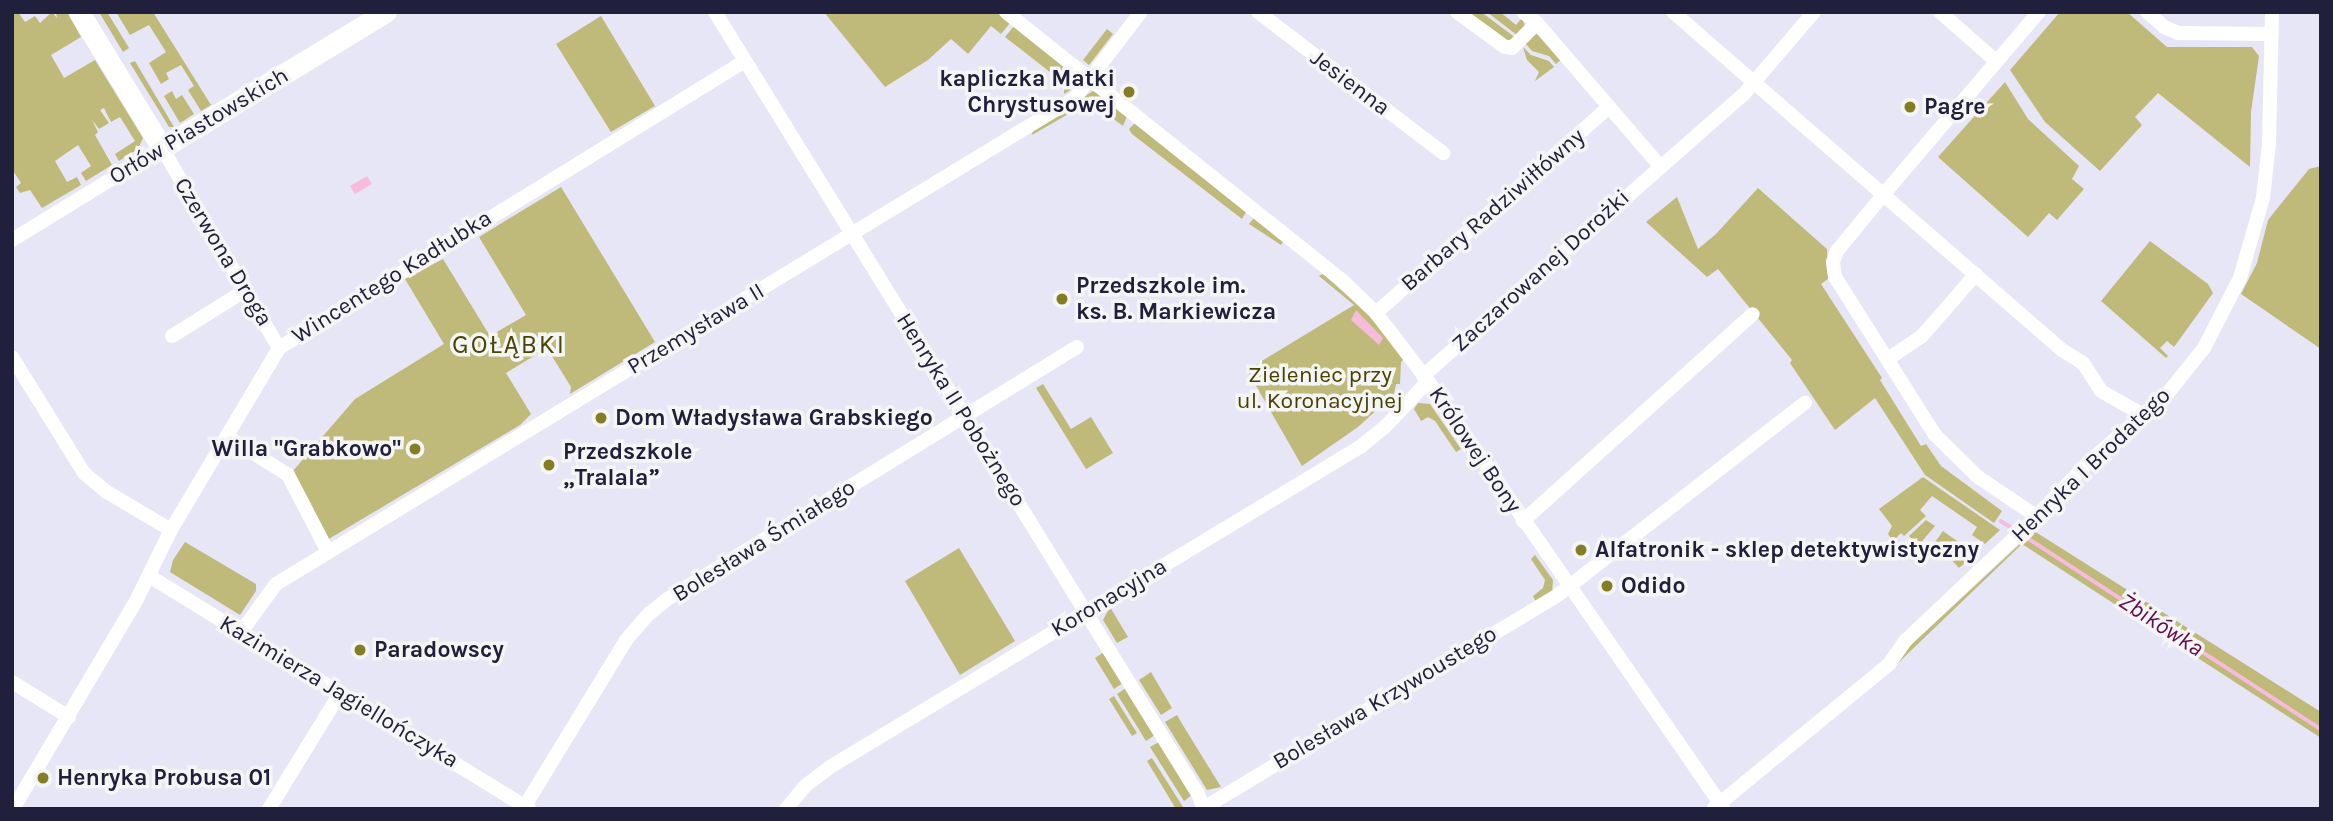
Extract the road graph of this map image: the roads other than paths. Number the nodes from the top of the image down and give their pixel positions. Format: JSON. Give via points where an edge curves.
{"nodes":[{"id":1,"x":79,"y":12,"type":"edge"},
{"id":2,"x":386,"y":12,"type":"edge"},
{"id":3,"x":715,"y":12,"type":"edge"},
{"id":4,"x":1006,"y":12,"type":"edge"},
{"id":5,"x":1141,"y":12,"type":"edge"},
{"id":6,"x":1258,"y":12,"type":"edge"},
{"id":7,"x":1457,"y":12,"type":"edge"},
{"id":8,"x":1523,"y":12,"type":"edge"},
{"id":9,"x":1673,"y":12,"type":"edge"},
{"id":10,"x":1814,"y":12,"type":"edge"},
{"id":11,"x":1940,"y":12,"type":"edge"},
{"id":12,"x":2039,"y":12,"type":"edge"},
{"id":13,"x":2147,"y":12,"type":"edge"},
{"id":14,"x":2272,"y":12,"type":"edge"},
{"id":15,"x":1536,"y":23,"type":"junction"},
{"id":16,"x":2272,"y":34,"type":"junction"},
{"id":17,"x":745,"y":61,"type":"junction"},
{"id":18,"x":1996,"y":61,"type":"junction"},
{"id":19,"x":1091,"y":79,"type":"junction"},
{"id":20,"x":1754,"y":82,"type":"junction"},
{"id":21,"x":1609,"y":107,"type":"junction"},
{"id":22,"x":162,"y":148,"type":"junction"},
{"id":23,"x":1443,"y":153,"type":"dead end"},
{"id":24,"x":1660,"y":166,"type":"junction"},
{"id":25,"x":1883,"y":195,"type":"junction"},
{"id":26,"x":852,"y":233,"type":"junction"},
{"id":27,"x":12,"y":240,"type":"edge"},
{"id":28,"x":1976,"y":274,"type":"junction"},
{"id":29,"x":246,"y":290,"type":"junction"},
{"id":30,"x":1376,"y":313,"type":"junction"},
{"id":31,"x":1754,"y":314,"type":"dead end"},
{"id":32,"x":172,"y":336,"type":"dead end"},
{"id":33,"x":1077,"y":347,"type":"dead end"},
{"id":34,"x":279,"y":348,"type":"junction"},
{"id":35,"x":12,"y":357,"type":"edge"},
{"id":36,"x":1888,"y":359,"type":"junction"},
{"id":37,"x":1426,"y":379,"type":"junction"},
{"id":38,"x":1805,"y":403,"type":"dead end"},
{"id":39,"x":2143,"y":415,"type":"junction"},
{"id":40,"x":965,"y":416,"type":"junction"},
{"id":41,"x":228,"y":437,"type":"junction"},
{"id":42,"x":1523,"y":521,"type":"junction"},
{"id":43,"x":2031,"y":522,"type":"junction"},
{"id":44,"x":171,"y":530,"type":"junction"},
{"id":45,"x":328,"y":552,"type":"junction"},
{"id":46,"x":149,"y":576,"type":"junction"},
{"id":47,"x":1569,"y":588,"type":"junction"},
{"id":48,"x":1087,"y":613,"type":"junction"},
{"id":49,"x":241,"y":632,"type":"junction"},
{"id":50,"x":12,"y":681,"type":"edge"},
{"id":51,"x":340,"y":692,"type":"junction"},
{"id":52,"x":69,"y":717,"type":"junction"},
{"id":53,"x":1719,"y":807,"type":"edge"},
{"id":54,"x":525,"y":808,"type":"edge"},
{"id":55,"x":1203,"y":808,"type":"edge"},
{"id":56,"x":13,"y":809,"type":"edge"},
{"id":57,"x":269,"y":809,"type":"edge"},
{"id":58,"x":786,"y":809,"type":"edge"}],
"edges":[{"from":1,"to":22,"type":"street","name":"Czerwona Droga"},
{"from":2,"to":22,"type":"street","name":"Orłów Piastowskich"},
{"from":3,"to":17,"type":"street","name":"Henryka II Pobożnego"},
{"from":4,"to":19,"type":"street","name":"Królowej Bony"},
{"from":5,"to":19,"type":"street","name":"Przemysława II"},
{"from":6,"to":23,"type":"street","name":"Jesienna"},
{"from":7,"to":15,"type":"street","via":[[1512,48]]},
{"from":8,"to":15,"type":"street"},
{"from":9,"to":20,"type":"street"},
{"from":10,"to":20,"type":"street","name":"Zaczarowanej Dorożki"},
{"from":11,"to":18,"type":"street"},
{"from":12,"to":18,"type":"street"},
{"from":13,"to":16,"type":"street","via":[[2178,33]]},
{"from":14,"to":16,"type":"street","name":"Henryka I Brodatego"},
{"from":15,"to":21,"type":"street"},
{"from":16,"to":39,"type":"street","name":"Henryka I Brodatego","via":[[2269,144],[2251,248],[2230,302],[2204,348],[2168,393]]},
{"from":17,"to":26,"type":"street","name":"Henryka II Pobożnego"},
{"from":17,"to":34,"type":"street","name":"Wincentego Kadłubka"},
{"from":18,"to":25,"type":"street"},
{"from":19,"to":26,"type":"street","name":"Przemysława II","via":[[1075,98]]},
{"from":19,"to":30,"type":"street","name":"Królowej Bony","via":[[1341,279]]},
{"from":20,"to":24,"type":"street","name":"Zaczarowanej Dorożki"},
{"from":20,"to":25,"type":"street"},
{"from":21,"to":24,"type":"street"},
{"from":21,"to":30,"type":"street","name":"Barbary Radziwiłłówny"},
{"from":22,"to":27,"type":"street","name":"Orłów Piastowskich"},
{"from":22,"to":29,"type":"street","name":"Czerwona Droga"},
{"from":24,"to":37,"type":"street","name":"Zaczarowanej Dorożki"},
{"from":25,"to":28,"type":"street"},
{"from":25,"to":36,"type":"street","via":[[1833,262],[1835,277]]},
{"from":26,"to":40,"type":"street","name":"Henryka II Pobożnego"},
{"from":26,"to":45,"type":"street","name":"Przemysława II"},
{"from":28,"to":36,"type":"street","via":[[1922,336]]},
{"from":28,"to":39,"type":"street","via":[[2062,351],[2083,363],[2101,391]]},
{"from":29,"to":32,"type":"street"},
{"from":29,"to":34,"type":"street","name":"Czerwona Droga"},
{"from":30,"to":37,"type":"street","name":"Królowej Bony"},
{"from":31,"to":42,"type":"street"},
{"from":33,"to":40,"type":"street","name":"Bolesława Śmiałego"},
{"from":34,"to":41,"type":"street","name":"Wincentego Kadłubka"},
{"from":35,"to":44,"type":"street","via":[[84,473]]},
{"from":36,"to":43,"type":"street","via":[[1943,445]]},
{"from":37,"to":42,"type":"street","name":"Królowej Bony"},
{"from":37,"to":48,"type":"street","name":"Koronacyjna","via":[[1385,427],[1360,447]]},
{"from":38,"to":47,"type":"street","name":"Bolesława Krzywoustego"},
{"from":39,"to":43,"type":"street","name":"Henryka I Brodatego"},
{"from":40,"to":48,"type":"street","name":"Henryka II Pobożnego"},
{"from":40,"to":54,"type":"street","name":"Bolesława Śmiałego","via":[[649,614],[629,636]]},
{"from":41,"to":44,"type":"street","name":"Wincentego Kadłubka"},
{"from":41,"to":45,"type":"street","via":[[288,475]]},
{"from":42,"to":47,"type":"street","name":"Królowej Bony"},
{"from":43,"to":53,"type":"street","name":"Henryka I Brodatego","via":[[1906,640],[1886,667]]},
{"from":44,"to":46,"type":"street","name":"Wincentego Kadłubka"},
{"from":45,"to":49,"type":"street","name":"Przemysława II","via":[[270,588]]},
{"from":46,"to":49,"type":"street","name":"Kazimierza Jagiellończyka"},
{"from":46,"to":52,"type":"street","name":"Wincentego Kadłubka"},
{"from":47,"to":53,"type":"street","name":"Królowej Bony"},
{"from":47,"to":55,"type":"street","name":"Bolesława Krzywoustego"},
{"from":48,"to":55,"type":"street","name":"Henryka II Pobożnego"},
{"from":48,"to":58,"type":"street","name":"Koronacyjna","via":[[830,767],[805,786]]},
{"from":49,"to":51,"type":"street","name":"Kazimierza Jagiellończyka"},
{"from":50,"to":52,"type":"street"},
{"from":51,"to":54,"type":"street","name":"Kazimierza Jagiellończyka"},
{"from":51,"to":57,"type":"street"},
{"from":52,"to":56,"type":"street","name":"Wincentego Kadłubka"}]}
